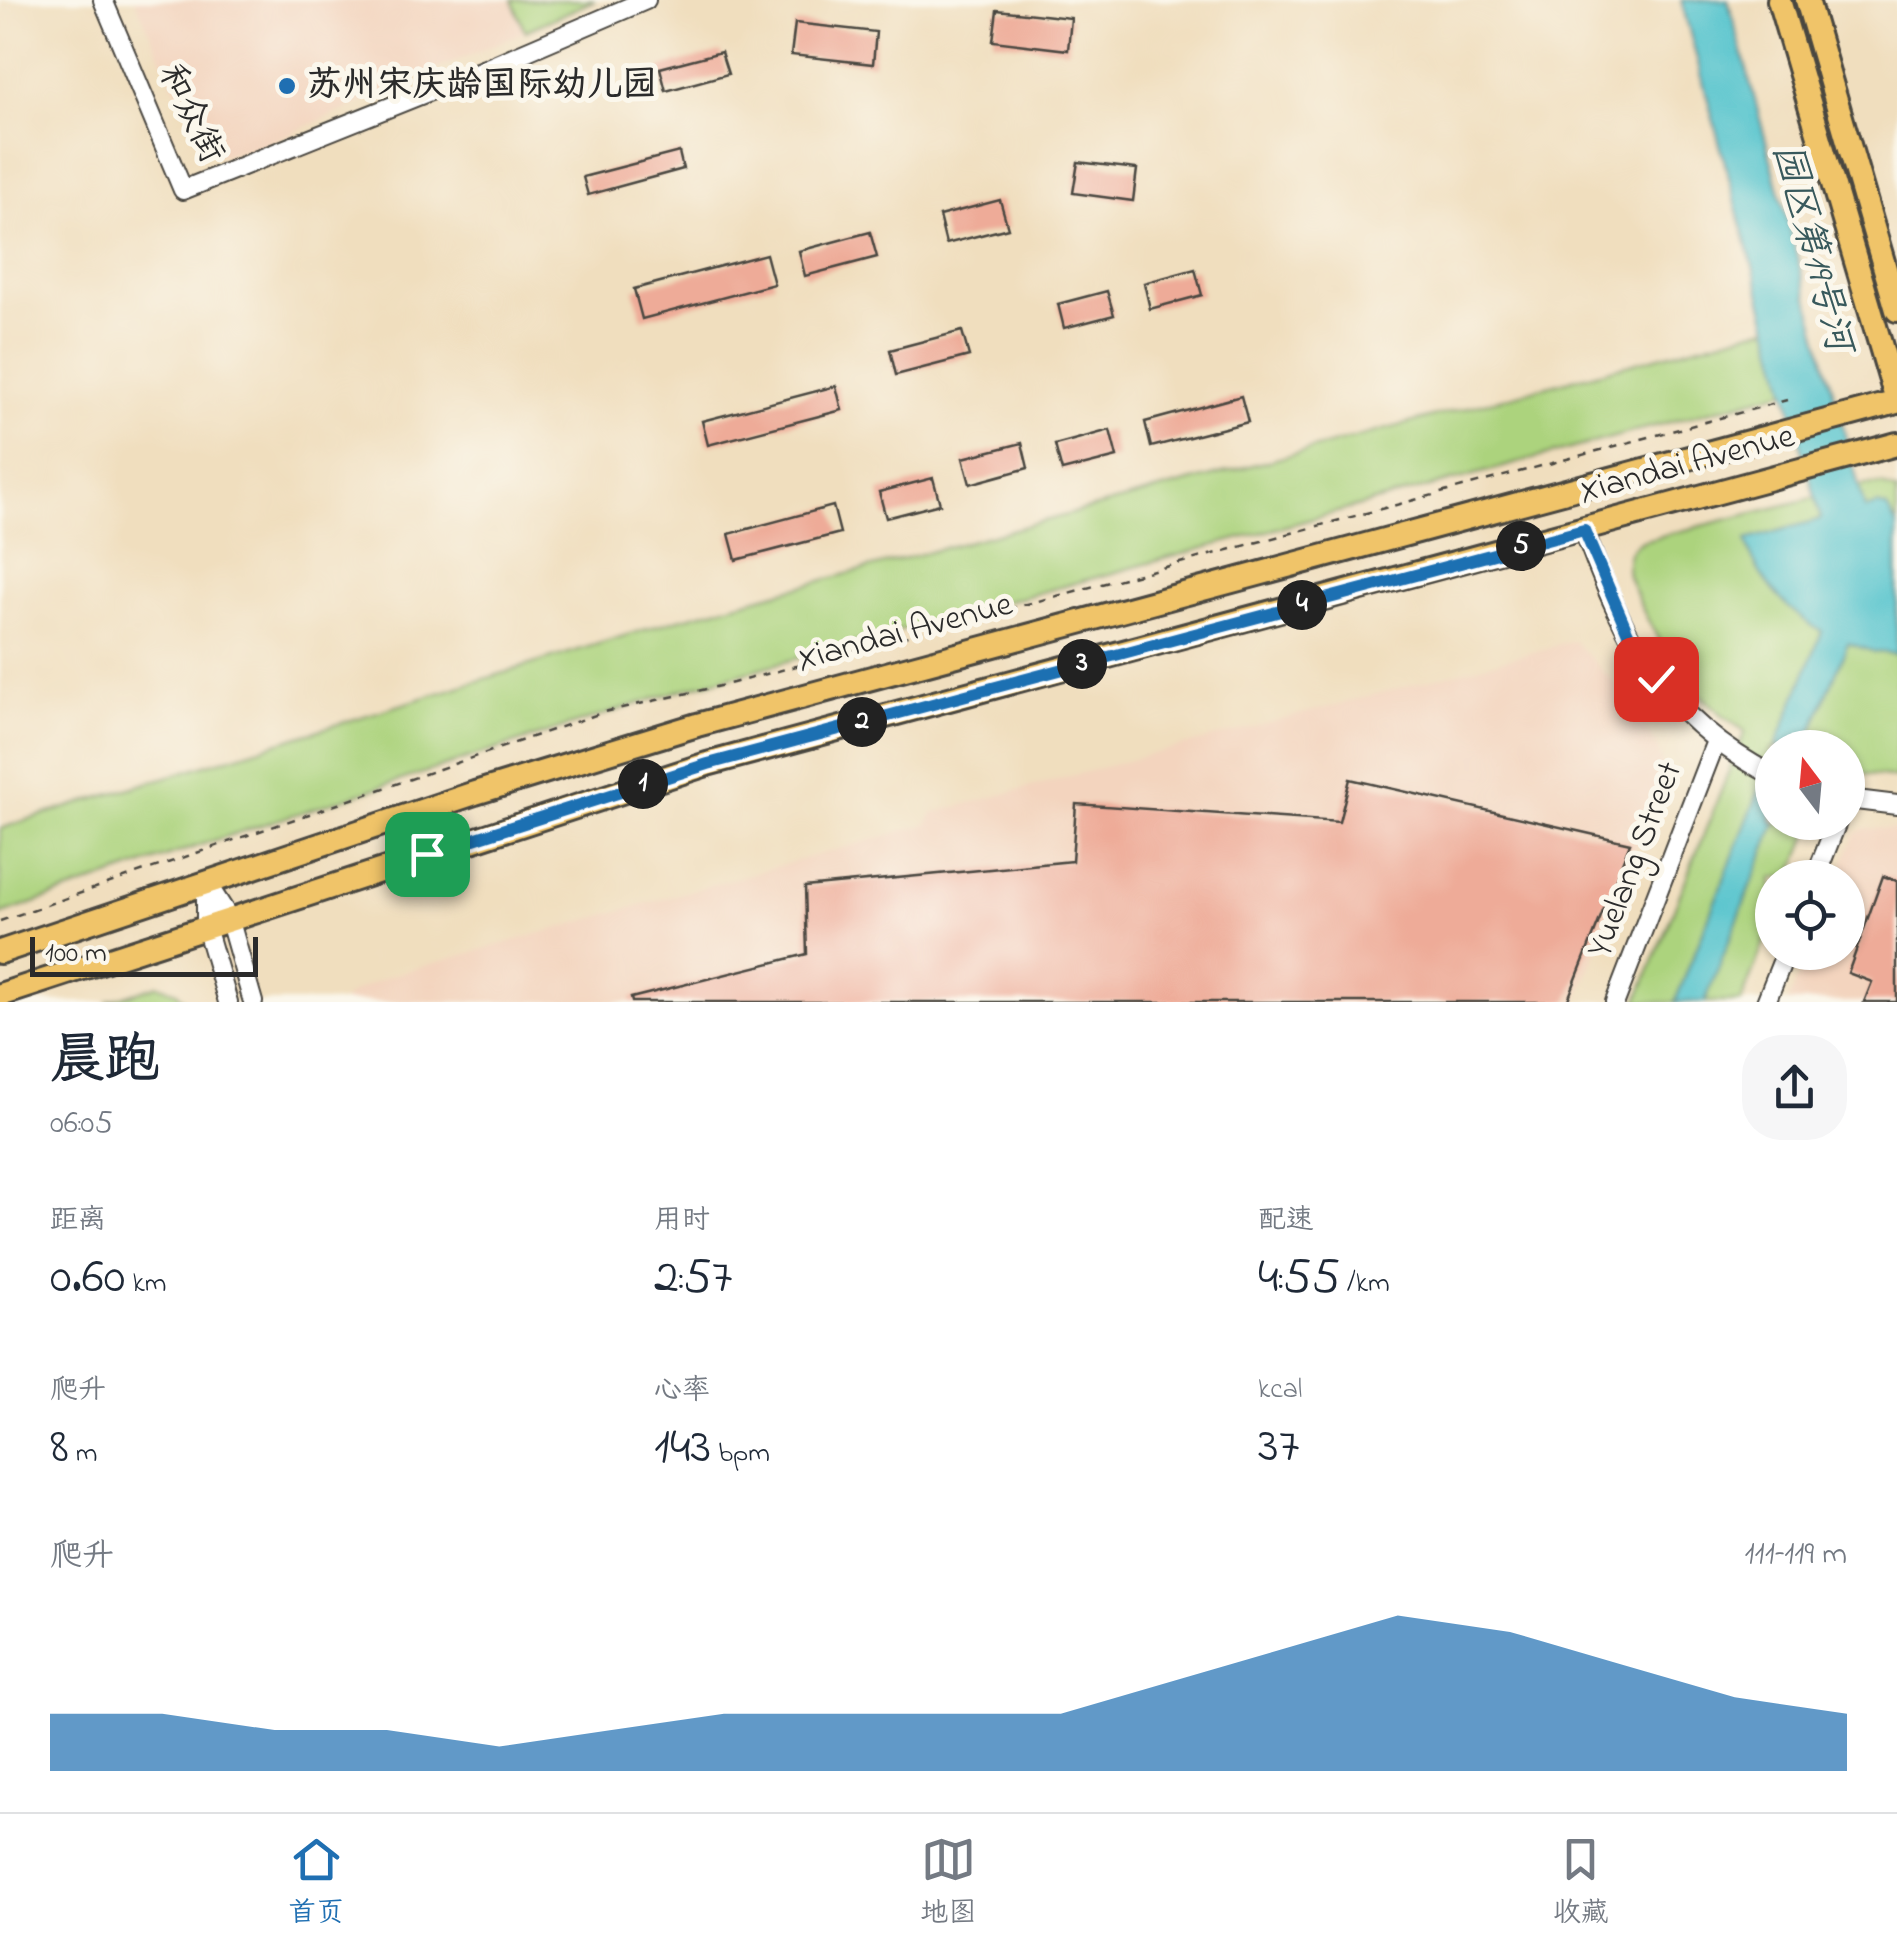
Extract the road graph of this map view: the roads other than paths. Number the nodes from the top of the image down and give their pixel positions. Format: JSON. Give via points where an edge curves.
{"nodes":[{"id":1,"x":103,"y":0,"type":"edge"},
{"id":2,"x":646,"y":0,"type":"edge"},
{"id":3,"x":1779,"y":0,"type":"edge"},
{"id":4,"x":1807,"y":0,"type":"edge"},
{"id":5,"x":1897,"y":310,"type":"edge"},
{"id":6,"x":1897,"y":401,"type":"edge"},
{"id":7,"x":1897,"y":444,"type":"edge"},
{"id":8,"x":1584,"y":530,"type":"junction"},
{"id":9,"x":1716,"y":741,"type":"junction"},
{"id":10,"x":1755,"y":766,"type":"edge"},
{"id":11,"x":1865,"y":801,"type":"edge"},
{"id":12,"x":1897,"y":805,"type":"edge"},
{"id":13,"x":206,"y":882,"type":"junction"},
{"id":14,"x":229,"y":918,"type":"junction"},
{"id":15,"x":206,"y":927,"type":"junction"},
{"id":16,"x":0,"y":952,"type":"edge"},
{"id":17,"x":1779,"y":970,"type":"edge"},
{"id":18,"x":0,"y":995,"type":"edge"},
{"id":19,"x":228,"y":1002,"type":"edge"},
{"id":20,"x":254,"y":1002,"type":"edge"},
{"id":21,"x":1616,"y":1002,"type":"edge"},
{"id":22,"x":1766,"y":1002,"type":"edge"}],
"edges":[{"from":1,"to":2,"type":"street","name":"和众街","via":[[182,190]]},
{"from":3,"to":6,"type":"main road"},
{"from":4,"to":5,"type":"main road"},
{"from":6,"to":13,"type":"main road","name":"Xiandai Avenue","via":[[697,725]]},
{"from":7,"to":8,"type":"main road","name":"Xiandai Avenue"},
{"from":8,"to":9,"type":"street","via":[[1642,658],[1670,698]]},
{"from":8,"to":14,"type":"main road","name":"Xiandai Avenue","via":[[708,764]]},
{"from":9,"to":10,"type":"street"},
{"from":9,"to":21,"type":"street","name":"Yuelang Street"},
{"from":11,"to":12,"type":"street"},
{"from":13,"to":14,"type":"street"},
{"from":13,"to":15,"type":"street"},
{"from":13,"to":16,"type":"main road","name":"Xiandai Avenue"},
{"from":14,"to":15,"type":"main road","name":"Xiandai Avenue"},
{"from":14,"to":20,"type":"street"},
{"from":15,"to":18,"type":"main road","name":"Xiandai Avenue"},
{"from":15,"to":19,"type":"street"},
{"from":17,"to":22,"type":"street"}]}
